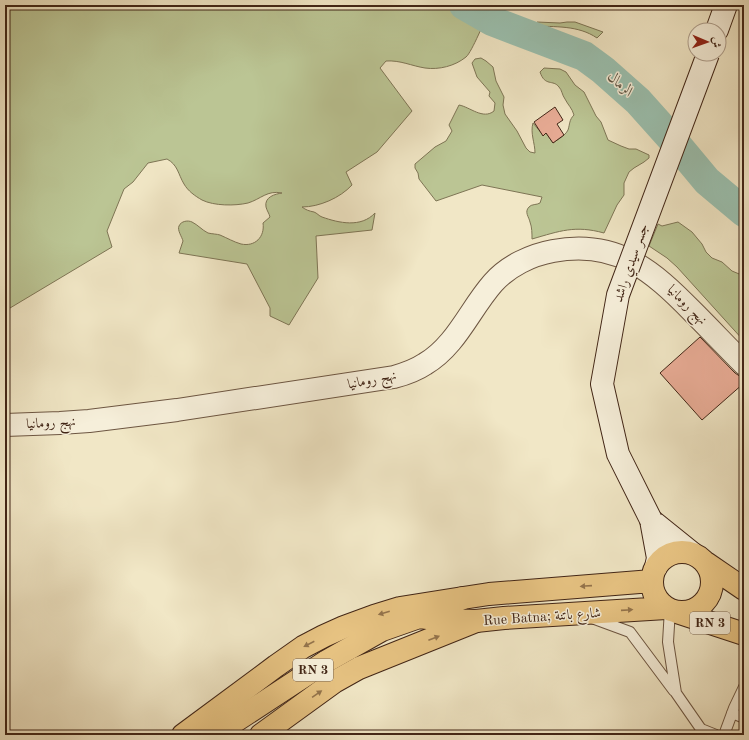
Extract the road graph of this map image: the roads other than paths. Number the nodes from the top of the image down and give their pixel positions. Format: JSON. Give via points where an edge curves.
{"nodes":[{"id":1,"x":726,"y":5,"type":"edge"},
{"id":2,"x":719,"y":22,"type":"edge"},
{"id":3,"x":705,"y":62,"type":"edge"},
{"id":4,"x":744,"y":364,"type":"edge"},
{"id":5,"x":5,"y":425,"type":"edge"},
{"id":6,"x":651,"y":520,"type":"junction"},
{"id":7,"x":699,"y":558,"type":"junction"},
{"id":8,"x":654,"y":574,"type":"junction"},
{"id":9,"x":744,"y":589,"type":"edge"},
{"id":10,"x":463,"y":598,"type":"junction"},
{"id":11,"x":671,"y":610,"type":"junction"},
{"id":12,"x":579,"y":614,"type":"junction"},
{"id":13,"x":419,"y":617,"type":"junction"},
{"id":14,"x":476,"y":622,"type":"junction"},
{"id":15,"x":744,"y":634,"type":"edge"},
{"id":16,"x":744,"y":687,"type":"edge"},
{"id":17,"x":676,"y":692,"type":"junction"},
{"id":18,"x":732,"y":713,"type":"junction"},
{"id":19,"x":744,"y":718,"type":"edge"},
{"id":20,"x":703,"y":732,"type":"edge"},
{"id":21,"x":183,"y":735,"type":"edge"},
{"id":22,"x":214,"y":735,"type":"edge"},
{"id":23,"x":260,"y":735,"type":"edge"},
{"id":24,"x":716,"y":735,"type":"edge"},
{"id":25,"x":724,"y":735,"type":"edge"}],
"edges":[{"from":1,"to":2,"type":"street"},
{"from":3,"to":6,"type":"street","name":"جسر سيدي راشد","bridge":true,"via":[[618,295],[602,384],[618,454]]},
{"from":4,"to":5,"type":"street","name":"نهج رومانيا","via":[[651,272],[613,253],[576,248],[543,253],[510,268],[494,282],[456,335],[440,352],[425,364],[394,377],[96,420]]},
{"from":6,"to":7,"type":"street","name":"جسر سيدي راشد"},
{"from":6,"to":8,"type":"street","name":"جسر سيدي راشد","via":[[658,558]]},
{"from":7,"to":8,"type":"main road","via":[[682,552],[672,554],[663,559]]},
{"from":7,"to":9,"type":"main road"},
{"from":7,"to":11,"type":"main road","via":[[711,573],[710,594],[696,609],[686,612]]},
{"from":8,"to":10,"type":"main road","name":"Rue Batna; شارع باتنة","number":"RN 3","one_way":true},
{"from":8,"to":11,"type":"main road","via":[[654,591],[659,601]]},
{"from":10,"to":13,"type":"main road","name":"Rue Batna; شارع باتنة","number":"RN 3"},
{"from":10,"to":21,"type":"main road","number":"RN 3","one_way":true,"via":[[400,608],[344,627],[303,647]]},
{"from":12,"to":11,"type":"main road","name":"Rue Batna; شارع باتنة","number":"RN 3","one_way":true},
{"from":11,"to":15,"type":"main road","number":"RN 3"},
{"from":11,"to":17,"type":"lane","via":[[668,642]]},
{"from":12,"to":14,"type":"main road","name":"Rue Batna; شارع باتنة","number":"RN 3"},
{"from":12,"to":17,"type":"lane","via":[[630,632]]},
{"from":13,"to":14,"type":"main road","name":"Rue Batna; شارع باتنة","number":"RN 3"},
{"from":13,"to":22,"type":"main road","name":"Rue Batna; شارع باتنة","number":"RN 3","via":[[382,630],[327,661]]},
{"from":23,"to":14,"type":"main road","number":"RN 3","one_way":true,"via":[[334,682],[359,668]]},
{"from":16,"to":18,"type":"lane"},
{"from":17,"to":20,"type":"lane"},
{"from":18,"to":19,"type":"lane"},
{"from":18,"to":25,"type":"lane"},
{"from":20,"to":24,"type":"lane"}]}
